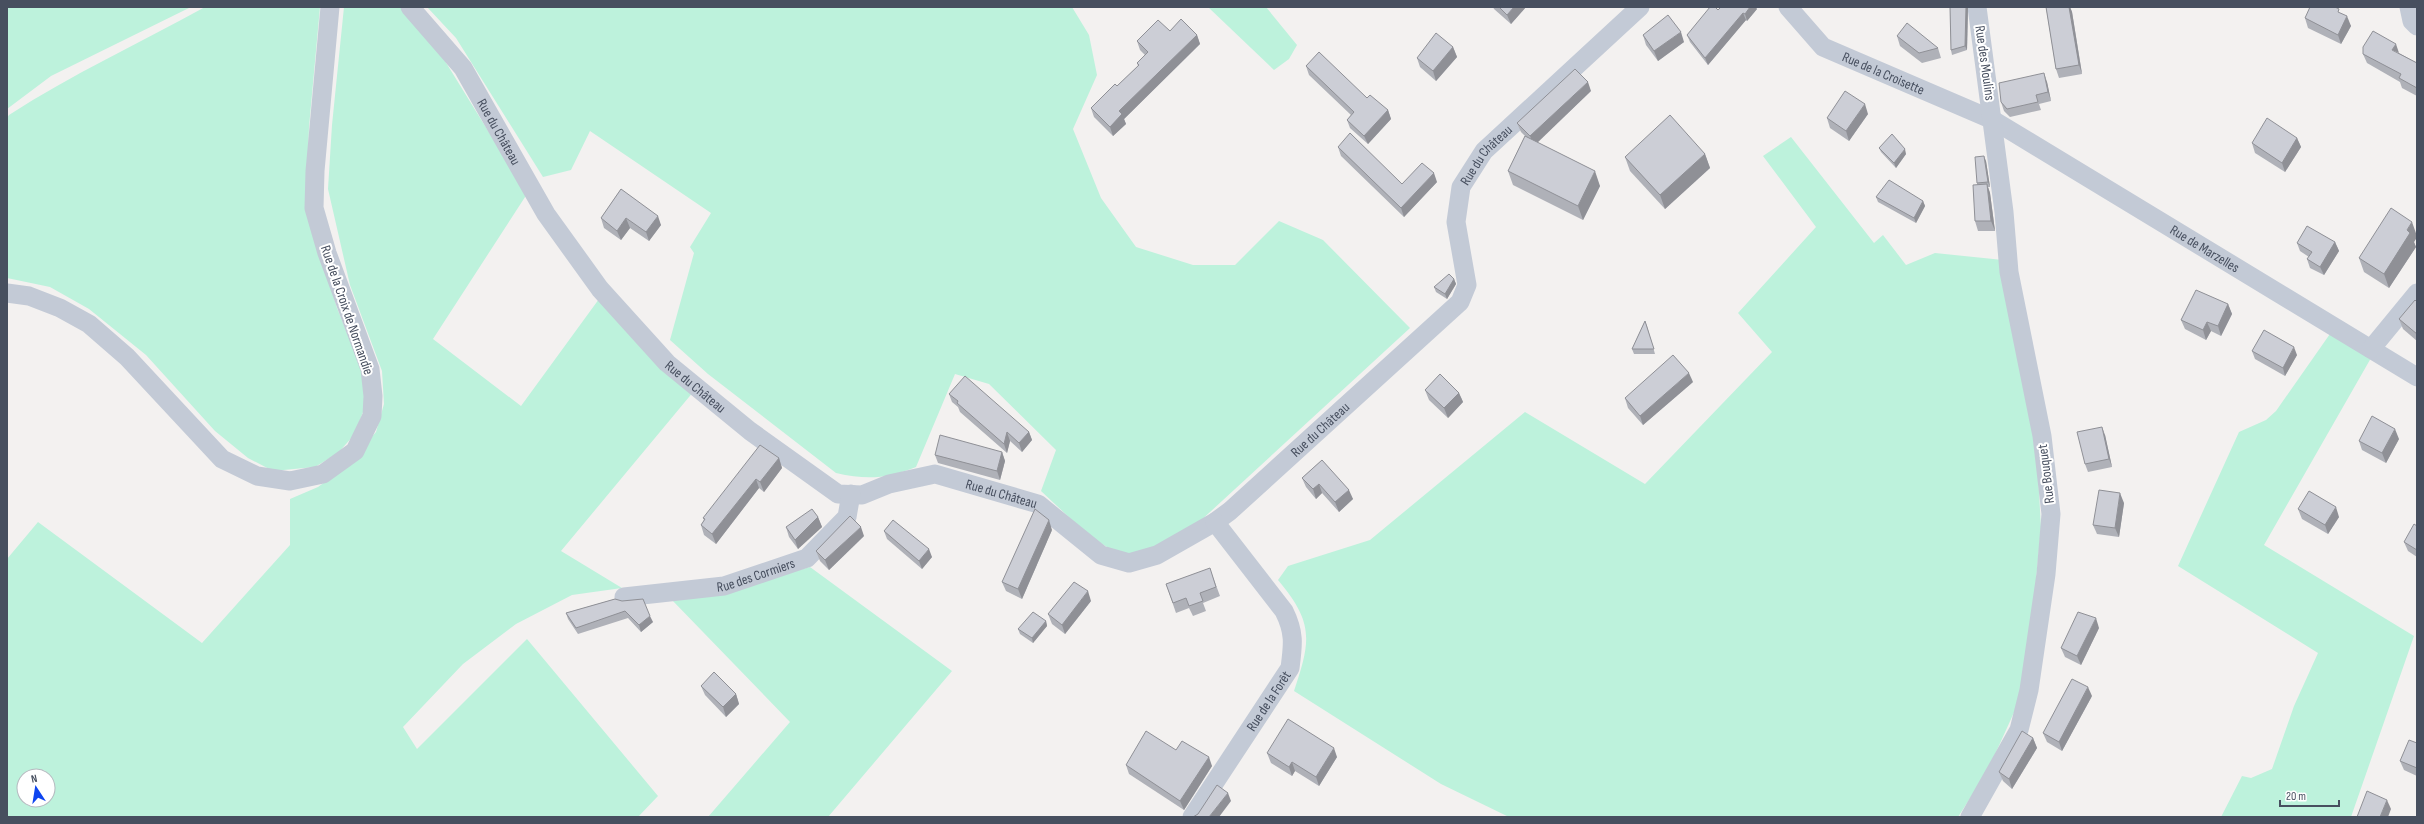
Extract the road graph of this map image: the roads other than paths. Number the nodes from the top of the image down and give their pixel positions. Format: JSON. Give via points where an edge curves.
{"nodes":[{"id":1,"x":330,"y":7,"type":"edge"},
{"id":2,"x":410,"y":7,"type":"edge"},
{"id":3,"x":1640,"y":7,"type":"edge"},
{"id":4,"x":1788,"y":7,"type":"edge"},
{"id":5,"x":1977,"y":7,"type":"edge"},
{"id":6,"x":2409,"y":7,"type":"edge"},
{"id":7,"x":2417,"y":26,"type":"edge"},
{"id":8,"x":1993,"y":120,"type":"junction"},
{"id":9,"x":2417,"y":293,"type":"edge"},
{"id":10,"x":7,"y":294,"type":"edge"},
{"id":11,"x":2371,"y":349,"type":"junction"},
{"id":12,"x":2417,"y":377,"type":"edge"},
{"id":13,"x":851,"y":494,"type":"junction"},
{"id":14,"x":1215,"y":522,"type":"junction"},
{"id":15,"x":624,"y":597,"type":"dead end"},
{"id":16,"x":1192,"y":817,"type":"edge"},
{"id":17,"x":1970,"y":817,"type":"edge"}],
"edges":[{"from":1,"to":10,"type":"street","name":"Rue de la Croix de Normandie","via":[[314,208],[370,368],[372,416],[355,450],[322,474],[290,481],[257,476],[222,459],[127,357],[89,324],[60,308],[29,296]]},
{"from":2,"to":13,"type":"street","name":"Rue du Château","via":[[463,68],[546,214],[600,290],[668,363],[744,426],[838,494]]},
{"from":3,"to":14,"type":"street","name":"Rue du Château","via":[[1484,151],[1461,187],[1456,222],[1468,285],[1460,302]]},
{"from":4,"to":8,"type":"street","name":"Rue de la Croisette","via":[[1824,48]]},
{"from":5,"to":8,"type":"street","name":"Rue des Moulins"},
{"from":6,"to":7,"type":"street","via":[[2412,21]]},
{"from":8,"to":11,"type":"street","name":"Rue de Marzelles"},
{"from":8,"to":17,"type":"street","name":"Rue Bouquet","via":[[2009,272],[2042,436],[2051,514],[2046,574],[2029,690],[2019,730]]},
{"from":9,"to":11,"type":"street"},
{"from":11,"to":12,"type":"street","name":"Rue de Marzelles"},
{"from":13,"to":14,"type":"street","name":"Rue du Château","via":[[862,495],[889,484],[935,474],[1038,504],[1101,555],[1129,563],[1157,555]]},
{"from":13,"to":15,"type":"street","name":"Rue des Cormiers","via":[[847,517],[807,558],[724,586]]},
{"from":14,"to":16,"type":"street","name":"Rue de la Forêt","via":[[1284,611],[1292,626],[1293,642],[1290,668]]}]}
